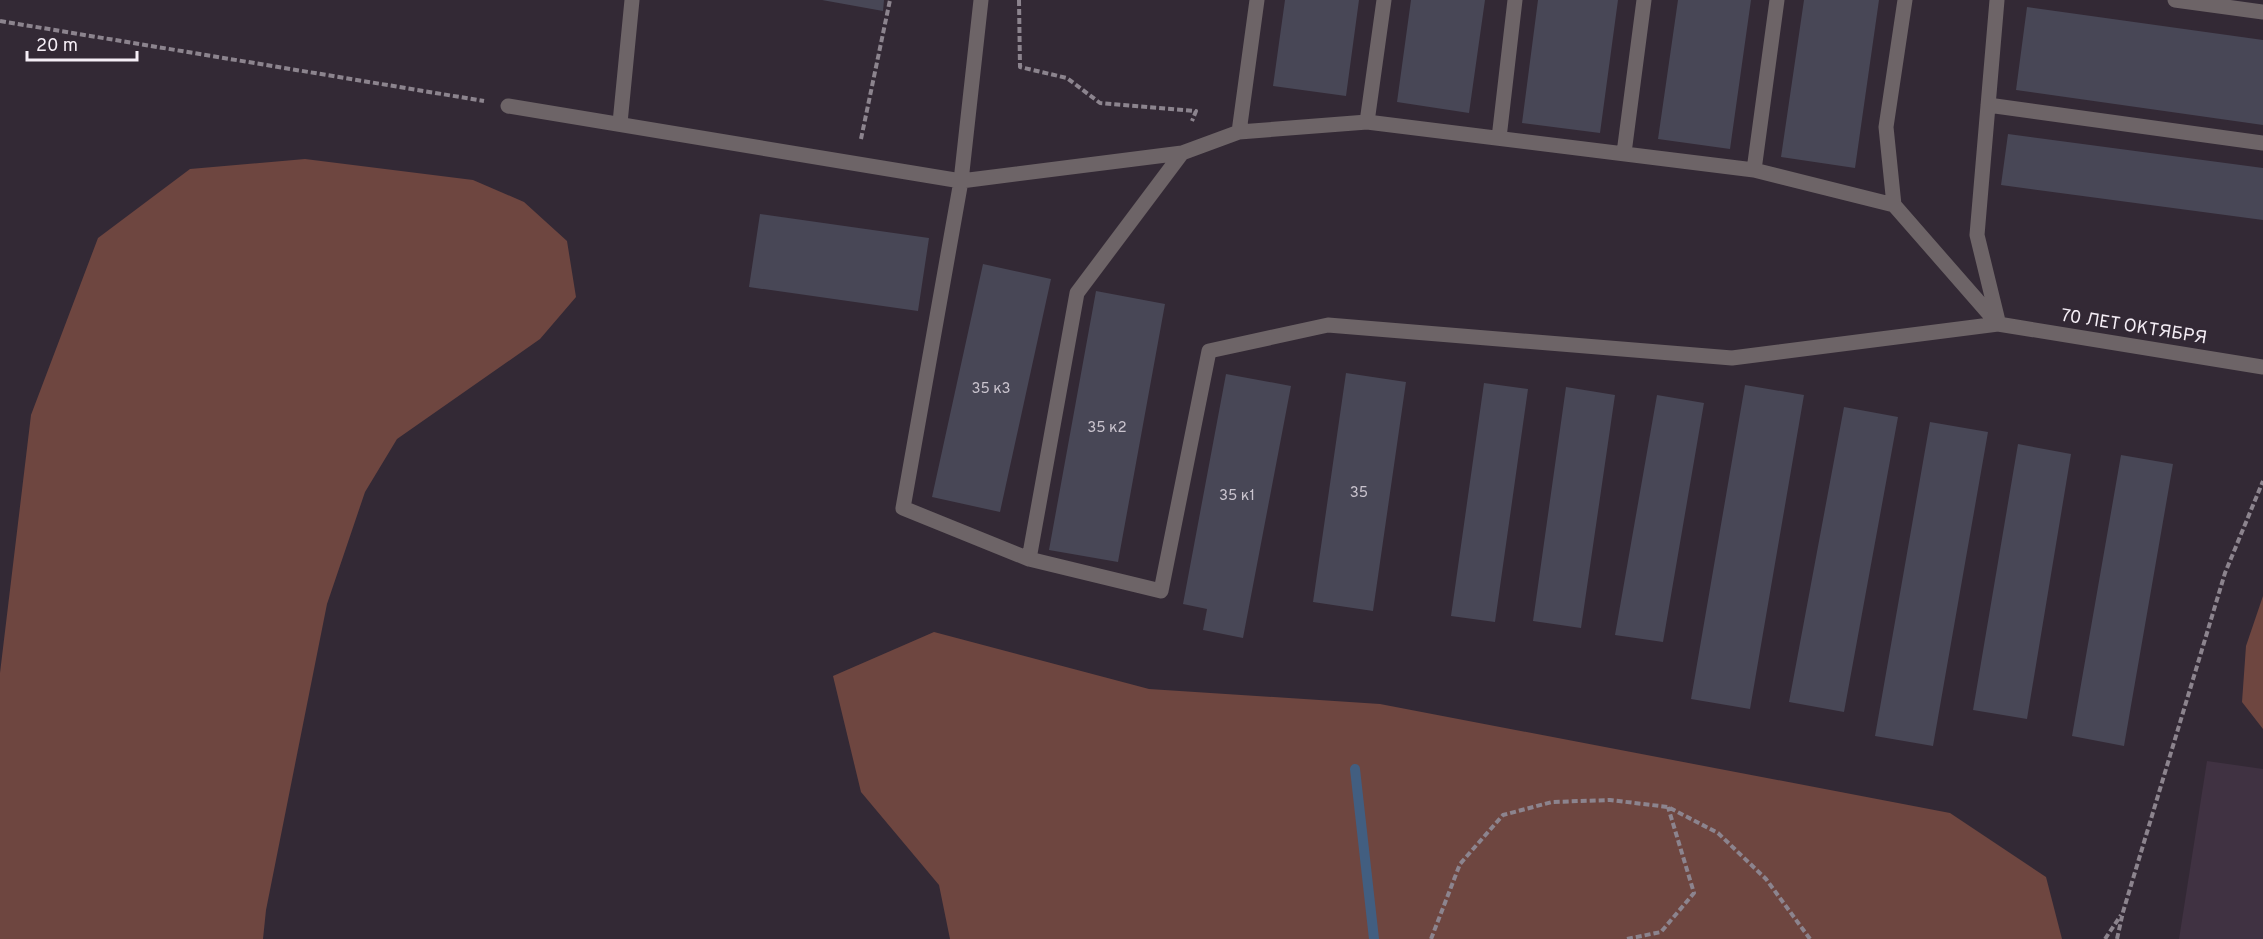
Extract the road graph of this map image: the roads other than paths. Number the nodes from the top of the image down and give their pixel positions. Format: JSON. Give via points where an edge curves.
{"nodes":[{"id":1,"x":632,"y":0,"type":"edge"},
{"id":2,"x":981,"y":0,"type":"edge"},
{"id":3,"x":1257,"y":0,"type":"edge"},
{"id":4,"x":1384,"y":0,"type":"edge"},
{"id":5,"x":1515,"y":0,"type":"edge"},
{"id":6,"x":1644,"y":0,"type":"edge"},
{"id":7,"x":1777,"y":0,"type":"edge"},
{"id":8,"x":1905,"y":0,"type":"edge"},
{"id":9,"x":1997,"y":0,"type":"edge"},
{"id":10,"x":2175,"y":0,"type":"edge"},
{"id":11,"x":2263,"y":12,"type":"edge"},
{"id":12,"x":508,"y":105,"type":"road end"},
{"id":13,"x":1988,"y":105,"type":"junction"},
{"id":14,"x":1367,"y":122,"type":"junction"},
{"id":15,"x":620,"y":123,"type":"junction"},
{"id":16,"x":1239,"y":132,"type":"junction"},
{"id":17,"x":1499,"y":138,"type":"junction"},
{"id":18,"x":2263,"y":143,"type":"edge"},
{"id":19,"x":1182,"y":153,"type":"junction"},
{"id":20,"x":1624,"y":153,"type":"junction"},
{"id":21,"x":1754,"y":171,"type":"junction"},
{"id":22,"x":961,"y":181,"type":"junction"},
{"id":23,"x":1894,"y":205,"type":"junction"},
{"id":24,"x":1998,"y":324,"type":"junction"},
{"id":25,"x":2263,"y":367,"type":"edge"},
{"id":26,"x":1029,"y":559,"type":"junction"}],
"edges":[{"from":1,"to":15,"type":"street"},
{"from":2,"to":22,"type":"street"},
{"from":3,"to":16,"type":"street"},
{"from":4,"to":14,"type":"street"},
{"from":5,"to":17,"type":"street"},
{"from":6,"to":20,"type":"street"},
{"from":7,"to":21,"type":"street"},
{"from":8,"to":23,"type":"street","via":[[1886,128]]},
{"from":9,"to":13,"type":"street"},
{"from":10,"to":11,"type":"street"},
{"from":12,"to":15,"type":"street"},
{"from":13,"to":18,"type":"street"},
{"from":13,"to":24,"type":"street","via":[[1977,235]]},
{"from":14,"to":16,"type":"street"},
{"from":14,"to":17,"type":"street"},
{"from":15,"to":22,"type":"street"},
{"from":16,"to":19,"type":"street"},
{"from":17,"to":20,"type":"street"},
{"from":19,"to":22,"type":"street"},
{"from":19,"to":26,"type":"street","via":[[1077,293]]},
{"from":20,"to":21,"type":"street"},
{"from":21,"to":23,"type":"street"},
{"from":22,"to":26,"type":"street","via":[[903,508]]},
{"from":23,"to":24,"type":"street"},
{"from":24,"to":25,"type":"street","name":"70 ЛЕТ ОКТЯБРЯ"},
{"from":24,"to":26,"type":"street","name":"70 ЛЕТ ОКТЯБРЯ","via":[[1732,358],[1328,325],[1209,351],[1161,591]]}]}
